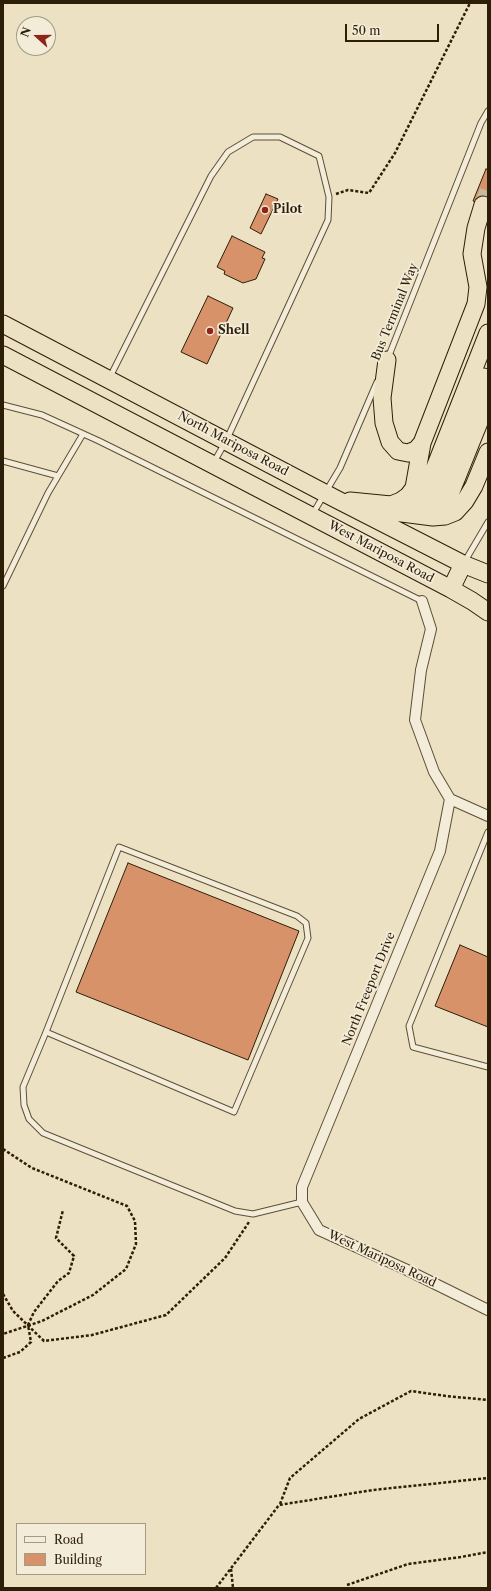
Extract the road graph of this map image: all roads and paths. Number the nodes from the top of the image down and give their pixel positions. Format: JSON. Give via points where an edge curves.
{"nodes":[{"id":1,"x":470,"y":3,"type":"edge"},
{"id":2,"x":488,"y":111,"type":"edge"},
{"id":3,"x":329,"y":197,"type":"junction"},
{"id":4,"x":483,"y":205,"type":"tunnel mouth"},
{"id":5,"x":488,"y":225,"type":"edge"},
{"id":6,"x":3,"y":324,"type":"edge"},
{"id":7,"x":488,"y":334,"type":"edge"},
{"id":8,"x":3,"y":355,"type":"edge"},
{"id":9,"x":387,"y":360,"type":"junction"},
{"id":10,"x":488,"y":366,"type":"edge"},
{"id":11,"x":108,"y":379,"type":"junction"},
{"id":12,"x":488,"y":400,"type":"edge"},
{"id":13,"x":3,"y":405,"type":"edge"},
{"id":14,"x":488,"y":426,"type":"edge"},
{"id":15,"x":83,"y":434,"type":"junction"},
{"id":16,"x":226,"y":440,"type":"junction"},
{"id":17,"x":422,"y":443,"type":"junction"},
{"id":18,"x":488,"y":452,"type":"edge"},
{"id":19,"x":3,"y":462,"type":"edge"},
{"id":20,"x":213,"y":464,"type":"junction"},
{"id":21,"x":58,"y":476,"type":"junction"},
{"id":22,"x":414,"y":488,"type":"junction"},
{"id":23,"x":336,"y":497,"type":"junction"},
{"id":24,"x":407,"y":508,"type":"junction"},
{"id":25,"x":311,"y":516,"type":"junction"},
{"id":26,"x":488,"y":522,"type":"edge"},
{"id":27,"x":463,"y":564,"type":"junction"},
{"id":28,"x":488,"y":574,"type":"edge"},
{"id":29,"x":3,"y":586,"type":"edge"},
{"id":30,"x":451,"y":589,"type":"junction"},
{"id":31,"x":422,"y":601,"type":"joint"},
{"id":32,"x":480,"y":604,"type":"edge"},
{"id":33,"x":488,"y":612,"type":"edge"},
{"id":34,"x":450,"y":799,"type":"junction"},
{"id":35,"x":488,"y":816,"type":"edge"},
{"id":36,"x":488,"y":832,"type":"edge"},
{"id":37,"x":46,"y":1032,"type":"junction"},
{"id":38,"x":488,"y":1067,"type":"edge"},
{"id":39,"x":3,"y":1149,"type":"edge"},
{"id":40,"x":302,"y":1202,"type":"junction"},
{"id":41,"x":63,"y":1210,"type":"dead end"},
{"id":42,"x":253,"y":1214,"type":"junction"},
{"id":43,"x":3,"y":1294,"type":"edge"},
{"id":44,"x":488,"y":1310,"type":"edge"},
{"id":45,"x":28,"y":1325,"type":"junction"},
{"id":46,"x":3,"y":1334,"type":"edge"},
{"id":47,"x":3,"y":1358,"type":"edge"},
{"id":48,"x":488,"y":1400,"type":"edge"},
{"id":49,"x":488,"y":1478,"type":"edge"},
{"id":50,"x":279,"y":1505,"type":"junction"},
{"id":51,"x":488,"y":1552,"type":"edge"},
{"id":52,"x":231,"y":1568,"type":"junction"},
{"id":53,"x":347,"y":1586,"type":"dead end"},
{"id":54,"x":216,"y":1588,"type":"edge"},
{"id":55,"x":233,"y":1588,"type":"edge"}],
"edges":[{"from":1,"to":3,"type":"path","via":[[395,153],[369,193],[348,190]]},
{"from":2,"to":9,"type":"lane","name":"Bus Terminal Way"},
{"from":3,"to":11,"type":"lane","via":[[319,156],[280,137],[253,137],[228,152],[211,176]]},
{"from":3,"to":16,"type":"lane","via":[[328,220]]},
{"from":4,"to":17,"type":"highway","via":[[472,254],[478,287],[476,304]]},
{"from":5,"to":22,"type":"highway","via":[[481,252],[487,287],[485,310]]},
{"from":6,"to":11,"type":"highway","name":"North Mariposa Road"},
{"from":7,"to":24,"type":"highway","via":[[427,486]]},
{"from":8,"to":20,"type":"highway"},
{"from":9,"to":17,"type":"highway","via":[[382,398],[384,423],[390,442],[398,451],[408,453],[416,450]]},
{"from":9,"to":23,"type":"lane","name":"Bus Terminal Way","via":[[340,468]]},
{"from":10,"to":24,"type":"highway","via":[[441,485],[426,502]]},
{"from":11,"to":16,"type":"highway","name":"North Mariposa Road"},
{"from":12,"to":24,"type":"highway","via":[[450,494],[439,504],[431,507]]},
{"from":13,"to":15,"type":"lane","via":[[42,415]]},
{"from":14,"to":24,"type":"highway","via":[[466,482],[452,505],[441,511]]},
{"from":15,"to":21,"type":"lane"},
{"from":15,"to":31,"type":"lane"},
{"from":16,"to":20,"type":"lane"},
{"from":16,"to":23,"type":"highway","name":"North Mariposa Road"},
{"from":17,"to":22,"type":"highway"},
{"from":18,"to":24,"type":"highway","via":[[474,486],[455,512],[446,516]]},
{"from":19,"to":21,"type":"lane"},
{"from":20,"to":25,"type":"highway"},
{"from":21,"to":29,"type":"lane"},
{"from":22,"to":24,"type":"highway","via":[[400,501]]},
{"from":23,"to":24,"type":"highway"},
{"from":23,"to":24,"type":"highway","via":[[394,512]]},
{"from":23,"to":25,"type":"lane","name":"Bus Terminal Way"},
{"from":23,"to":27,"type":"highway","name":"North Mariposa Road"},
{"from":25,"to":30,"type":"highway","name":"West Mariposa Road"},
{"from":26,"to":27,"type":"lane"},
{"from":27,"to":28,"type":"highway","name":"North Mariposa Road"},
{"from":27,"to":30,"type":"highway"},
{"from":30,"to":32,"type":"highway","name":"West Mariposa Road"},
{"from":31,"to":34,"type":"street","via":[[431,628],[421,670],[415,720],[434,772]]},
{"from":32,"to":33,"type":"highway","name":"West Mariposa Road"},
{"from":34,"to":35,"type":"street"},
{"from":34,"to":40,"type":"street","name":"North Freeport Drive","via":[[440,851],[302,1187]]},
{"from":36,"to":38,"type":"lane","via":[[410,1026],[413,1047]]},
{"from":37,"to":37,"type":"lane","via":[[234,1112],[308,938],[306,923],[298,916],[119,847]]},
{"from":37,"to":42,"type":"lane","via":[[23,1087],[24,1105],[30,1119],[43,1133],[235,1211]]},
{"from":39,"to":45,"type":"path","via":[[32,1168],[127,1206],[135,1221],[136,1244],[126,1269],[93,1295],[42,1321]]},
{"from":40,"to":42,"type":"lane"},
{"from":40,"to":44,"type":"street","name":"West Mariposa Road","via":[[319,1230]]},
{"from":41,"to":45,"type":"path","via":[[56,1238],[74,1256],[69,1273],[58,1281],[34,1312]]},
{"from":42,"to":45,"type":"path","via":[[225,1258],[166,1315],[92,1335],[44,1341]]},
{"from":43,"to":45,"type":"path","via":[[13,1311]]},
{"from":45,"to":46,"type":"path"},
{"from":45,"to":47,"type":"path","via":[[31,1342],[20,1352]]},
{"from":48,"to":50,"type":"path","via":[[412,1390],[360,1419],[290,1478]]},
{"from":49,"to":50,"type":"path","via":[[373,1490]]},
{"from":50,"to":52,"type":"path"},
{"from":51,"to":53,"type":"path","via":[[408,1564]]},
{"from":52,"to":54,"type":"path"},
{"from":52,"to":55,"type":"path"}]}
